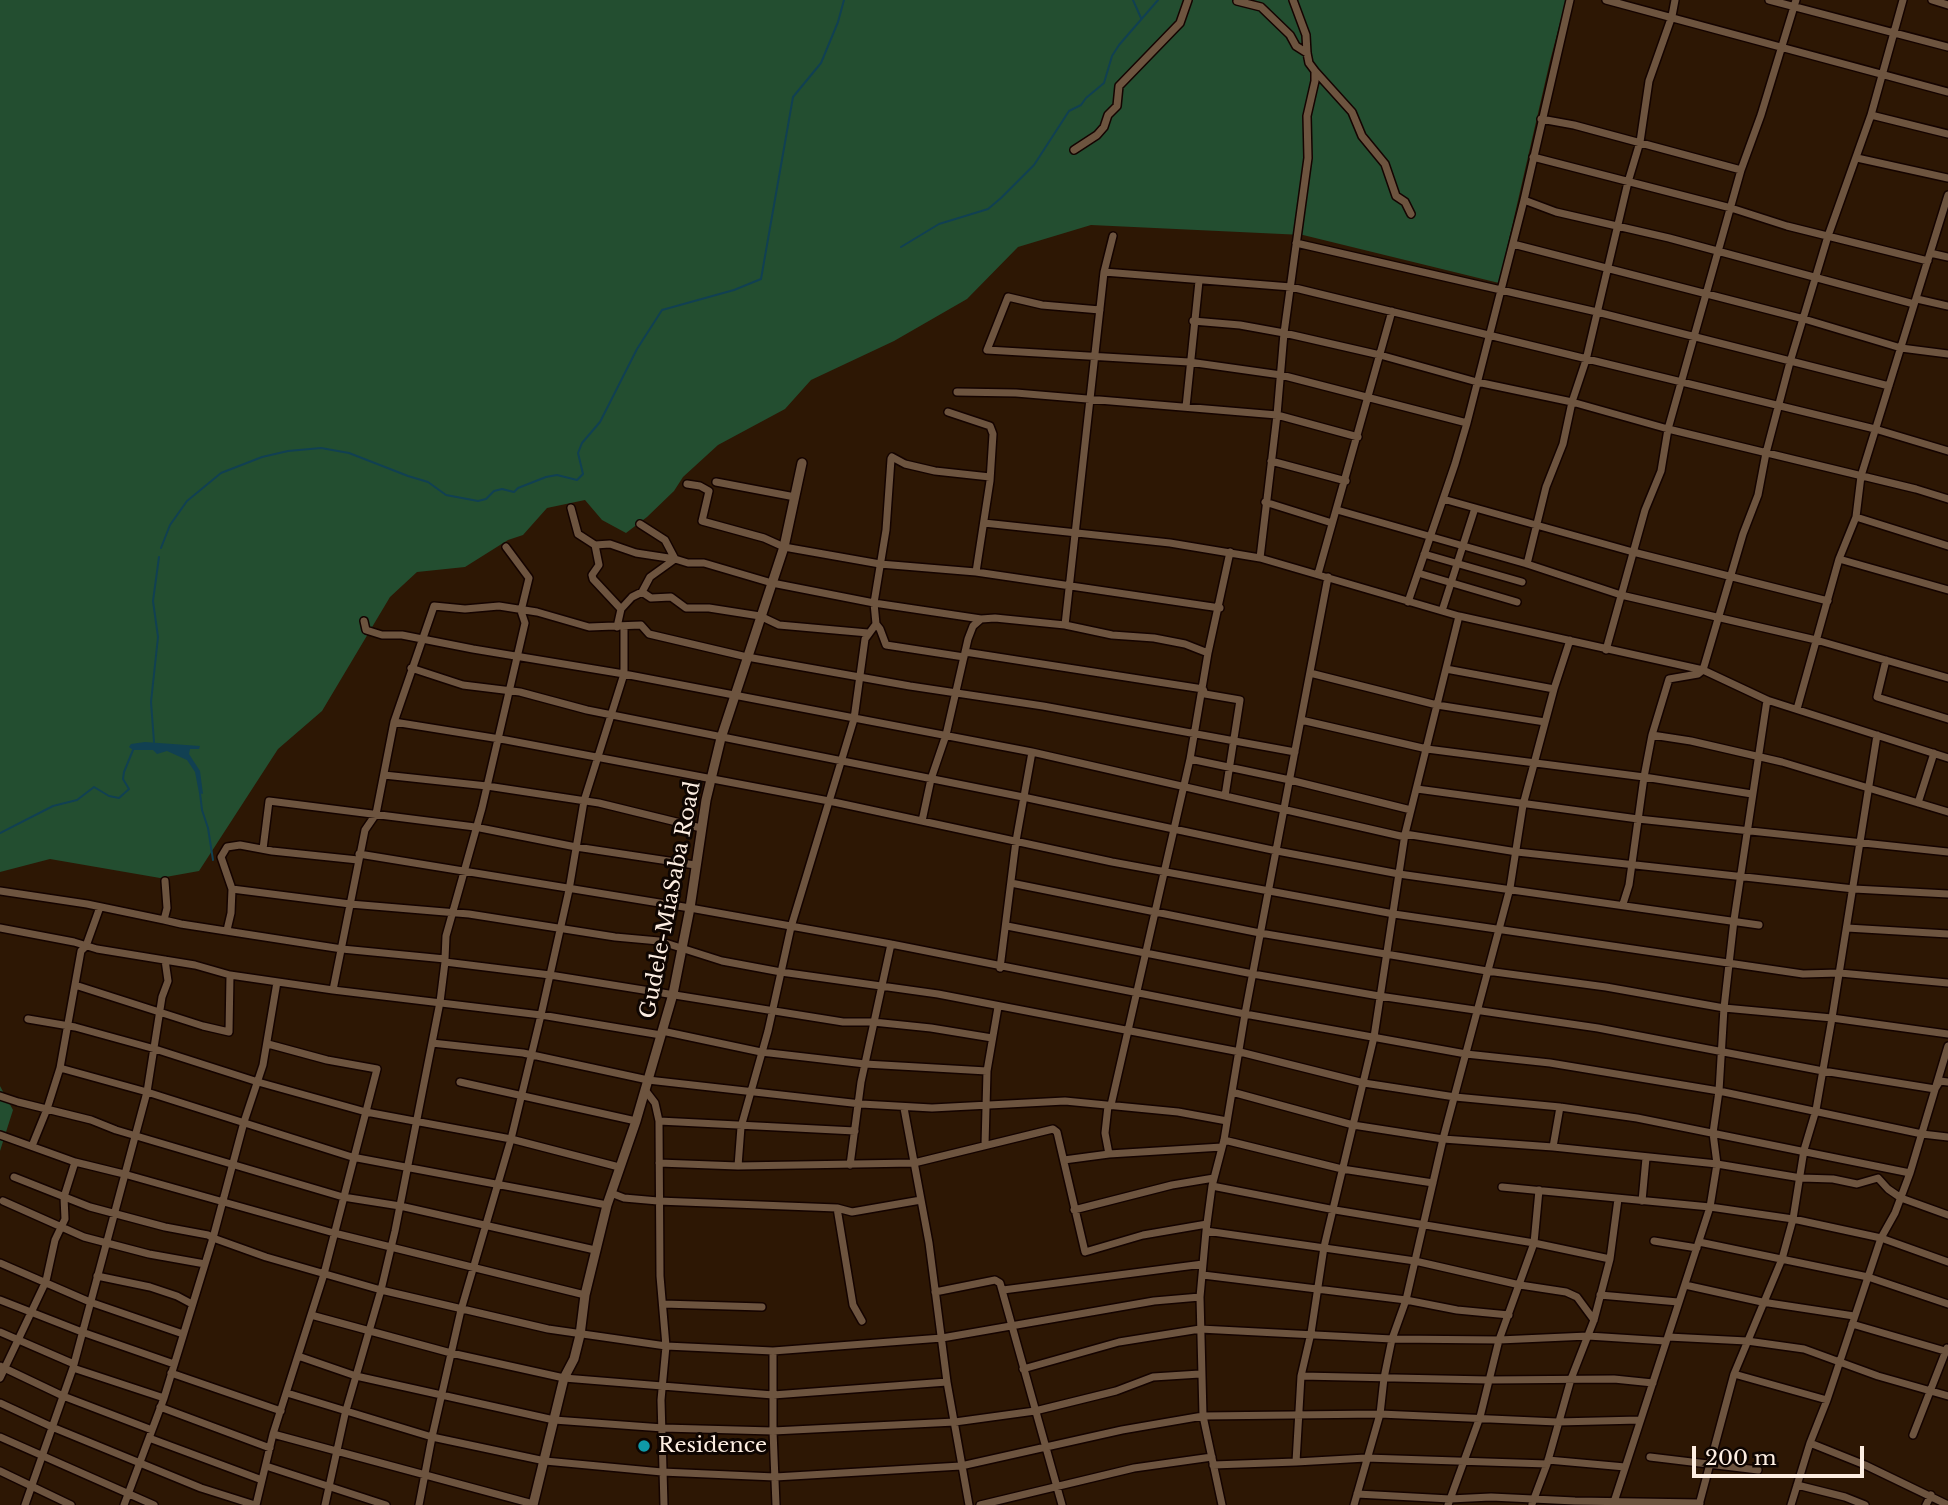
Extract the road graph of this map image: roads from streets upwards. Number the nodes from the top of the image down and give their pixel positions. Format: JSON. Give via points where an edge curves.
{"nodes":[{"id":1,"x":1188,"y":0,"type":"edge"},
{"id":2,"x":1293,"y":0,"type":"edge"},
{"id":3,"x":1570,"y":0,"type":"edge"},
{"id":4,"x":1606,"y":0,"type":"edge"},
{"id":5,"x":1675,"y":0,"type":"edge"},
{"id":6,"x":1769,"y":0,"type":"edge"},
{"id":7,"x":1903,"y":0,"type":"edge"},
{"id":8,"x":1932,"y":0,"type":"edge"},
{"id":9,"x":1237,"y":1,"type":"edge"},
{"id":10,"x":1795,"y":4,"type":"edge"},
{"id":11,"x":1948,"y":5,"type":"edge"},
{"id":12,"x":1672,"y":16,"type":"junction"},
{"id":13,"x":1895,"y":33,"type":"junction"},
{"id":14,"x":1780,"y":46,"type":"junction"},
{"id":15,"x":1948,"y":47,"type":"edge"},
{"id":16,"x":1307,"y":53,"type":"junction"},
{"id":17,"x":1315,"y":71,"type":"junction"},
{"id":18,"x":1882,"y":76,"type":"junction"},
{"id":19,"x":1948,"y":92,"type":"edge"},
{"id":20,"x":1871,"y":115,"type":"junction"},
{"id":21,"x":1541,"y":119,"type":"junction"},
{"id":22,"x":1948,"y":135,"type":"edge"},
{"id":23,"x":1640,"y":142,"type":"junction"},
{"id":24,"x":1074,"y":150,"type":"dead end"},
{"id":25,"x":1533,"y":157,"type":"junction"},
{"id":26,"x":1857,"y":158,"type":"junction"},
{"id":27,"x":1741,"y":170,"type":"junction"},
{"id":28,"x":1948,"y":178,"type":"edge"},
{"id":29,"x":1628,"y":182,"type":"junction"},
{"id":30,"x":1948,"y":195,"type":"edge"},
{"id":31,"x":1524,"y":200,"type":"junction"},
{"id":32,"x":1731,"y":208,"type":"junction"},
{"id":33,"x":1411,"y":214,"type":"dead end"},
{"id":34,"x":1618,"y":225,"type":"junction"},
{"id":35,"x":1113,"y":236,"type":"dead end"},
{"id":36,"x":1828,"y":236,"type":"junction"},
{"id":37,"x":1296,"y":243,"type":"junction"},
{"id":38,"x":1513,"y":244,"type":"junction"},
{"id":39,"x":1718,"y":251,"type":"junction"},
{"id":40,"x":1929,"y":257,"type":"junction"},
{"id":41,"x":1948,"y":257,"type":"edge"},
{"id":42,"x":1608,"y":268,"type":"junction"},
{"id":43,"x":1104,"y":272,"type":"junction"},
{"id":44,"x":1817,"y":278,"type":"junction"},
{"id":45,"x":1199,"y":281,"type":"junction"},
{"id":46,"x":1290,"y":288,"type":"junction"},
{"id":47,"x":1500,"y":290,"type":"junction"},
{"id":48,"x":1706,"y":295,"type":"junction"},
{"id":49,"x":1916,"y":301,"type":"junction"},
{"id":50,"x":1948,"y":306,"type":"edge"},
{"id":51,"x":1100,"y":310,"type":"junction"},
{"id":52,"x":1392,"y":311,"type":"junction"},
{"id":53,"x":1597,"y":312,"type":"junction"},
{"id":54,"x":1804,"y":319,"type":"junction"},
{"id":55,"x":1193,"y":321,"type":"junction"},
{"id":56,"x":1284,"y":333,"type":"junction"},
{"id":57,"x":1487,"y":336,"type":"junction"},
{"id":58,"x":1694,"y":337,"type":"junction"},
{"id":59,"x":1901,"y":348,"type":"junction"},
{"id":60,"x":1948,"y":354,"type":"edge"},
{"id":61,"x":1380,"y":355,"type":"junction"},
{"id":62,"x":1097,"y":356,"type":"junction"},
{"id":63,"x":1586,"y":360,"type":"junction"},
{"id":64,"x":1189,"y":362,"type":"junction"},
{"id":65,"x":1790,"y":362,"type":"junction"},
{"id":66,"x":1281,"y":375,"type":"junction"},
{"id":67,"x":1477,"y":382,"type":"junction"},
{"id":68,"x":1681,"y":383,"type":"junction"},
{"id":69,"x":1889,"y":386,"type":"junction"},
{"id":70,"x":957,"y":392,"type":"dead end"},
{"id":71,"x":1368,"y":398,"type":"junction"},
{"id":72,"x":1090,"y":401,"type":"junction"},
{"id":73,"x":1572,"y":402,"type":"junction"},
{"id":74,"x":1777,"y":406,"type":"junction"},
{"id":75,"x":1186,"y":407,"type":"junction"},
{"id":76,"x":948,"y":412,"type":"dead end"},
{"id":77,"x":1278,"y":415,"type":"junction"},
{"id":78,"x":1467,"y":423,"type":"junction"},
{"id":79,"x":1668,"y":429,"type":"junction"},
{"id":80,"x":1875,"y":429,"type":"junction"},
{"id":81,"x":1358,"y":437,"type":"junction"},
{"id":82,"x":1948,"y":451,"type":"edge"},
{"id":83,"x":1766,"y":453,"type":"junction"},
{"id":84,"x":1271,"y":461,"type":"junction"},
{"id":85,"x":802,"y":463,"type":"dead end"},
{"id":86,"x":1861,"y":476,"type":"junction"},
{"id":87,"x":990,"y":477,"type":"junction"},
{"id":88,"x":1346,"y":481,"type":"junction"},
{"id":89,"x":716,"y":482,"type":"dead end"},
{"id":90,"x":687,"y":484,"type":"dead end"},
{"id":91,"x":795,"y":496,"type":"junction"},
{"id":92,"x":1443,"y":499,"type":"junction"},
{"id":93,"x":1948,"y":499,"type":"edge"},
{"id":94,"x":1265,"y":502,"type":"junction"},
{"id":95,"x":571,"y":508,"type":"dead end"},
{"id":96,"x":1475,"y":508,"type":"junction"},
{"id":97,"x":1337,"y":510,"type":"junction"},
{"id":98,"x":1856,"y":517,"type":"junction"},
{"id":99,"x":984,"y":523,"type":"junction"},
{"id":100,"x":1332,"y":523,"type":"junction"},
{"id":101,"x":640,"y":524,"type":"dead end"},
{"id":102,"x":1537,"y":526,"type":"junction"},
{"id":103,"x":1076,"y":533,"type":"junction"},
{"id":104,"x":1430,"y":536,"type":"junction"},
{"id":105,"x":595,"y":545,"type":"junction"},
{"id":106,"x":1948,"y":545,"type":"edge"},
{"id":107,"x":1463,"y":546,"type":"junction"},
{"id":108,"x":506,"y":547,"type":"dead end"},
{"id":109,"x":784,"y":547,"type":"junction"},
{"id":110,"x":1230,"y":552,"type":"junction"},
{"id":111,"x":1633,"y":552,"type":"junction"},
{"id":112,"x":1424,"y":554,"type":"junction"},
{"id":113,"x":1260,"y":558,"type":"junction"},
{"id":114,"x":675,"y":559,"type":"junction"},
{"id":115,"x":1839,"y":559,"type":"junction"},
{"id":116,"x":1456,"y":563,"type":"junction"},
{"id":117,"x":880,"y":564,"type":"junction"},
{"id":118,"x":1527,"y":564,"type":"junction"},
{"id":119,"x":976,"y":572,"type":"junction"},
{"id":120,"x":1418,"y":573,"type":"junction"},
{"id":121,"x":1318,"y":574,"type":"junction"},
{"id":122,"x":1732,"y":575,"type":"junction"},
{"id":123,"x":1328,"y":577,"type":"junction"},
{"id":124,"x":1451,"y":582,"type":"junction"},
{"id":125,"x":1522,"y":582,"type":"dead end"},
{"id":126,"x":772,"y":583,"type":"junction"},
{"id":127,"x":1068,"y":586,"type":"junction"},
{"id":128,"x":1948,"y":590,"type":"edge"},
{"id":129,"x":642,"y":592,"type":"junction"},
{"id":130,"x":1621,"y":595,"type":"junction"},
{"id":131,"x":1828,"y":601,"type":"junction"},
{"id":132,"x":1408,"y":602,"type":"junction"},
{"id":133,"x":1517,"y":602,"type":"dead end"},
{"id":134,"x":874,"y":603,"type":"junction"},
{"id":135,"x":1220,"y":608,"type":"junction"},
{"id":136,"x":621,"y":609,"type":"junction"},
{"id":137,"x":522,"y":611,"type":"junction"},
{"id":138,"x":1442,"y":611,"type":"junction"},
{"id":139,"x":760,"y":616,"type":"junction"},
{"id":140,"x":1459,"y":616,"type":"junction"},
{"id":141,"x":1718,"y":616,"type":"junction"},
{"id":142,"x":981,"y":619,"type":"junction"},
{"id":143,"x":364,"y":621,"type":"dead end"},
{"id":144,"x":876,"y":624,"type":"junction"},
{"id":145,"x":1065,"y":625,"type":"junction"},
{"id":146,"x":620,"y":627,"type":"junction"},
{"id":147,"x":868,"y":633,"type":"junction"},
{"id":148,"x":423,"y":639,"type":"junction"},
{"id":149,"x":1570,"y":640,"type":"junction"},
{"id":150,"x":1816,"y":640,"type":"junction"},
{"id":151,"x":1606,"y":649,"type":"junction"},
{"id":152,"x":1208,"y":653,"type":"junction"},
{"id":153,"x":964,"y":654,"type":"junction"},
{"id":154,"x":517,"y":657,"type":"junction"},
{"id":155,"x":747,"y":657,"type":"junction"},
{"id":156,"x":1886,"y":660,"type":"junction"},
{"id":157,"x":411,"y":668,"type":"junction"},
{"id":158,"x":1446,"y":669,"type":"junction"},
{"id":159,"x":1703,"y":670,"type":"junction"},
{"id":160,"x":1310,"y":673,"type":"junction"},
{"id":161,"x":624,"y":674,"type":"junction"},
{"id":162,"x":861,"y":677,"type":"junction"},
{"id":163,"x":1948,"y":678,"type":"edge"},
{"id":164,"x":1203,"y":689,"type":"junction"},
{"id":165,"x":1554,"y":689,"type":"junction"},
{"id":166,"x":508,"y":692,"type":"junction"},
{"id":167,"x":956,"y":693,"type":"junction"},
{"id":168,"x":735,"y":697,"type":"junction"},
{"id":169,"x":1767,"y":701,"type":"junction"},
{"id":170,"x":1437,"y":705,"type":"junction"},
{"id":171,"x":1797,"y":709,"type":"junction"},
{"id":172,"x":611,"y":714,"type":"junction"},
{"id":173,"x":854,"y":719,"type":"junction"},
{"id":174,"x":1948,"y":719,"type":"edge"},
{"id":175,"x":1301,"y":720,"type":"junction"},
{"id":176,"x":394,"y":722,"type":"junction"},
{"id":177,"x":1545,"y":722,"type":"junction"},
{"id":178,"x":1194,"y":734,"type":"junction"},
{"id":179,"x":946,"y":735,"type":"junction"},
{"id":180,"x":1652,"y":735,"type":"junction"},
{"id":181,"x":1877,"y":735,"type":"junction"},
{"id":182,"x":721,"y":738,"type":"junction"},
{"id":183,"x":497,"y":739,"type":"junction"},
{"id":184,"x":1233,"y":740,"type":"junction"},
{"id":185,"x":1427,"y":748,"type":"junction"},
{"id":186,"x":1032,"y":752,"type":"junction"},
{"id":187,"x":1295,"y":752,"type":"junction"},
{"id":188,"x":1934,"y":753,"type":"junction"},
{"id":189,"x":1757,"y":757,"type":"junction"},
{"id":190,"x":1948,"y":758,"type":"edge"},
{"id":191,"x":597,"y":759,"type":"junction"},
{"id":192,"x":1190,"y":759,"type":"junction"},
{"id":193,"x":842,"y":762,"type":"junction"},
{"id":194,"x":1535,"y":763,"type":"junction"},
{"id":195,"x":1230,"y":767,"type":"junction"},
{"id":196,"x":384,"y":775,"type":"junction"},
{"id":197,"x":1644,"y":777,"type":"junction"},
{"id":198,"x":931,"y":779,"type":"junction"},
{"id":199,"x":712,"y":780,"type":"junction"},
{"id":200,"x":1290,"y":780,"type":"junction"},
{"id":201,"x":487,"y":786,"type":"junction"},
{"id":202,"x":1184,"y":786,"type":"junction"},
{"id":203,"x":1417,"y":789,"type":"junction"},
{"id":204,"x":1869,"y":789,"type":"junction"},
{"id":205,"x":1752,"y":794,"type":"junction"},
{"id":206,"x":1225,"y":796,"type":"junction"},
{"id":207,"x":1023,"y":797,"type":"junction"},
{"id":208,"x":828,"y":801,"type":"junction"},
{"id":209,"x":584,"y":802,"type":"junction"},
{"id":210,"x":1918,"y":803,"type":"junction"},
{"id":211,"x":1523,"y":806,"type":"junction"},
{"id":212,"x":1411,"y":810,"type":"junction"},
{"id":213,"x":1284,"y":811,"type":"junction"},
{"id":214,"x":1948,"y":812,"type":"edge"},
{"id":215,"x":376,"y":814,"type":"junction"},
{"id":216,"x":1638,"y":819,"type":"junction"},
{"id":217,"x":922,"y":821,"type":"junction"},
{"id":218,"x":475,"y":827,"type":"junction"},
{"id":219,"x":701,"y":828,"type":"junction"},
{"id":220,"x":1173,"y":830,"type":"junction"},
{"id":221,"x":1746,"y":832,"type":"junction"},
{"id":222,"x":1405,"y":836,"type":"junction"},
{"id":223,"x":1016,"y":841,"type":"junction"},
{"id":224,"x":1859,"y":844,"type":"junction"},
{"id":225,"x":576,"y":847,"type":"junction"},
{"id":226,"x":263,"y":849,"type":"junction"},
{"id":227,"x":1277,"y":851,"type":"junction"},
{"id":228,"x":1517,"y":852,"type":"junction"},
{"id":229,"x":1948,"y":852,"type":"edge"},
{"id":230,"x":358,"y":857,"type":"junction"},
{"id":231,"x":695,"y":865,"type":"junction"},
{"id":232,"x":1631,"y":865,"type":"junction"},
{"id":233,"x":465,"y":872,"type":"junction"},
{"id":234,"x":1163,"y":873,"type":"junction"},
{"id":235,"x":1399,"y":874,"type":"junction"},
{"id":236,"x":1740,"y":877,"type":"junction"},
{"id":237,"x":165,"y":881,"type":"dead end"},
{"id":238,"x":1011,"y":883,"type":"junction"},
{"id":239,"x":1510,"y":888,"type":"junction"},
{"id":240,"x":232,"y":889,"type":"junction"},
{"id":241,"x":1854,"y":889,"type":"junction"},
{"id":242,"x":569,"y":890,"type":"junction"},
{"id":243,"x":0,"y":891,"type":"edge"},
{"id":244,"x":1268,"y":891,"type":"junction"},
{"id":245,"x":1948,"y":894,"type":"edge"},
{"id":246,"x":350,"y":904,"type":"junction"},
{"id":247,"x":1623,"y":904,"type":"junction"},
{"id":248,"x":100,"y":907,"type":"junction"},
{"id":249,"x":690,"y":908,"type":"junction"},
{"id":250,"x":1154,"y":911,"type":"junction"},
{"id":251,"x":452,"y":913,"type":"junction"},
{"id":252,"x":1394,"y":914,"type":"junction"},
{"id":253,"x":164,"y":920,"type":"junction"},
{"id":254,"x":1734,"y":920,"type":"junction"},
{"id":255,"x":1759,"y":925,"type":"dead end"},
{"id":256,"x":1007,"y":926,"type":"junction"},
{"id":257,"x":790,"y":927,"type":"junction"},
{"id":258,"x":0,"y":928,"type":"edge"},
{"id":259,"x":1847,"y":928,"type":"junction"},
{"id":260,"x":560,"y":929,"type":"junction"},
{"id":261,"x":1498,"y":929,"type":"junction"},
{"id":262,"x":227,"y":930,"type":"junction"},
{"id":263,"x":1260,"y":933,"type":"junction"},
{"id":264,"x":1948,"y":934,"type":"edge"},
{"id":265,"x":891,"y":944,"type":"junction"},
{"id":266,"x":86,"y":946,"type":"junction"},
{"id":267,"x":683,"y":947,"type":"junction"},
{"id":268,"x":342,"y":949,"type":"junction"},
{"id":269,"x":1146,"y":952,"type":"junction"},
{"id":270,"x":1387,"y":953,"type":"junction"},
{"id":271,"x":165,"y":960,"type":"junction"},
{"id":272,"x":445,"y":960,"type":"junction"},
{"id":273,"x":1730,"y":964,"type":"junction"},
{"id":274,"x":1000,"y":968,"type":"dead end"},
{"id":275,"x":1487,"y":971,"type":"junction"},
{"id":276,"x":781,"y":972,"type":"junction"},
{"id":277,"x":1840,"y":973,"type":"junction"},
{"id":278,"x":1253,"y":974,"type":"junction"},
{"id":279,"x":230,"y":975,"type":"junction"},
{"id":280,"x":550,"y":975,"type":"junction"},
{"id":281,"x":277,"y":982,"type":"junction"},
{"id":282,"x":1948,"y":983,"type":"edge"},
{"id":283,"x":75,"y":985,"type":"junction"},
{"id":284,"x":881,"y":986,"type":"junction"},
{"id":285,"x":333,"y":990,"type":"junction"},
{"id":286,"x":1136,"y":991,"type":"junction"},
{"id":287,"x":673,"y":994,"type":"junction"},
{"id":288,"x":1379,"y":996,"type":"junction"},
{"id":289,"x":440,"y":1002,"type":"junction"},
{"id":290,"x":998,"y":1007,"type":"junction"},
{"id":291,"x":1724,"y":1008,"type":"junction"},
{"id":292,"x":772,"y":1010,"type":"junction"},
{"id":293,"x":1476,"y":1010,"type":"junction"},
{"id":294,"x":160,"y":1013,"type":"junction"},
{"id":295,"x":1245,"y":1014,"type":"junction"},
{"id":296,"x":541,"y":1015,"type":"junction"},
{"id":297,"x":1832,"y":1018,"type":"junction"},
{"id":298,"x":29,"y":1019,"type":"dead end"},
{"id":299,"x":873,"y":1022,"type":"junction"},
{"id":300,"x":69,"y":1026,"type":"junction"},
{"id":301,"x":1128,"y":1032,"type":"junction"},
{"id":302,"x":662,"y":1033,"type":"junction"},
{"id":303,"x":1948,"y":1034,"type":"edge"},
{"id":304,"x":1374,"y":1037,"type":"junction"},
{"id":305,"x":992,"y":1038,"type":"junction"},
{"id":306,"x":432,"y":1043,"type":"junction"},
{"id":307,"x":268,"y":1044,"type":"junction"},
{"id":308,"x":1948,"y":1046,"type":"edge"},
{"id":309,"x":155,"y":1049,"type":"junction"},
{"id":310,"x":761,"y":1052,"type":"junction"},
{"id":311,"x":1240,"y":1052,"type":"junction"},
{"id":312,"x":1722,"y":1052,"type":"junction"},
{"id":313,"x":1466,"y":1054,"type":"junction"},
{"id":314,"x":531,"y":1055,"type":"junction"},
{"id":315,"x":865,"y":1065,"type":"junction"},
{"id":316,"x":60,"y":1068,"type":"junction"},
{"id":317,"x":1823,"y":1071,"type":"junction"},
{"id":318,"x":987,"y":1072,"type":"junction"},
{"id":319,"x":258,"y":1082,"type":"junction"},
{"id":320,"x":460,"y":1082,"type":"dead end"},
{"id":321,"x":1948,"y":1082,"type":"edge"},
{"id":322,"x":1364,"y":1083,"type":"junction"},
{"id":323,"x":647,"y":1085,"type":"junction"},
{"id":324,"x":1935,"y":1089,"type":"junction"},
{"id":325,"x":1719,"y":1091,"type":"junction"},
{"id":326,"x":147,"y":1092,"type":"junction"},
{"id":327,"x":751,"y":1092,"type":"junction"},
{"id":328,"x":1232,"y":1092,"type":"junction"},
{"id":329,"x":522,"y":1095,"type":"junction"},
{"id":330,"x":0,"y":1096,"type":"edge"},
{"id":331,"x":1455,"y":1097,"type":"junction"},
{"id":332,"x":859,"y":1102,"type":"junction"},
{"id":333,"x":1111,"y":1105,"type":"junction"},
{"id":334,"x":984,"y":1107,"type":"junction"},
{"id":335,"x":1560,"y":1107,"type":"junction"},
{"id":336,"x":904,"y":1108,"type":"junction"},
{"id":337,"x":47,"y":1109,"type":"junction"},
{"id":338,"x":1816,"y":1110,"type":"junction"},
{"id":339,"x":366,"y":1112,"type":"junction"},
{"id":340,"x":636,"y":1121,"type":"junction"},
{"id":341,"x":659,"y":1121,"type":"junction"},
{"id":342,"x":1227,"y":1121,"type":"junction"},
{"id":343,"x":244,"y":1122,"type":"junction"},
{"id":344,"x":417,"y":1122,"type":"junction"},
{"id":345,"x":1353,"y":1125,"type":"junction"},
{"id":346,"x":741,"y":1127,"type":"junction"},
{"id":347,"x":855,"y":1131,"type":"junction"},
{"id":348,"x":1713,"y":1133,"type":"junction"},
{"id":349,"x":1922,"y":1134,"type":"junction"},
{"id":350,"x":0,"y":1135,"type":"edge"},
{"id":351,"x":134,"y":1135,"type":"junction"},
{"id":352,"x":1948,"y":1137,"type":"edge"},
{"id":353,"x":511,"y":1139,"type":"junction"},
{"id":354,"x":1443,"y":1139,"type":"junction"},
{"id":355,"x":1223,"y":1143,"type":"junction"},
{"id":356,"x":985,"y":1145,"type":"junction"},
{"id":357,"x":32,"y":1146,"type":"junction"},
{"id":358,"x":1553,"y":1147,"type":"junction"},
{"id":359,"x":1804,"y":1150,"type":"junction"},
{"id":360,"x":1109,"y":1154,"type":"junction"},
{"id":361,"x":352,"y":1157,"type":"junction"},
{"id":362,"x":1646,"y":1158,"type":"junction"},
{"id":363,"x":1064,"y":1160,"type":"junction"},
{"id":364,"x":75,"y":1162,"type":"junction"},
{"id":365,"x":659,"y":1163,"type":"junction"},
{"id":366,"x":914,"y":1163,"type":"junction"},
{"id":367,"x":232,"y":1164,"type":"junction"},
{"id":368,"x":1717,"y":1164,"type":"junction"},
{"id":369,"x":850,"y":1165,"type":"junction"},
{"id":370,"x":738,"y":1166,"type":"junction"},
{"id":371,"x":619,"y":1167,"type":"junction"},
{"id":372,"x":408,"y":1168,"type":"junction"},
{"id":373,"x":1342,"y":1169,"type":"junction"},
{"id":374,"x":1910,"y":1173,"type":"junction"},
{"id":375,"x":124,"y":1174,"type":"junction"},
{"id":376,"x":15,"y":1177,"type":"dead end"},
{"id":377,"x":1214,"y":1178,"type":"junction"},
{"id":378,"x":1801,"y":1178,"type":"junction"},
{"id":379,"x":1433,"y":1183,"type":"junction"},
{"id":380,"x":498,"y":1184,"type":"junction"},
{"id":381,"x":1212,"y":1186,"type":"junction"},
{"id":382,"x":1502,"y":1187,"type":"dead end"},
{"id":383,"x":1539,"y":1190,"type":"junction"},
{"id":384,"x":611,"y":1193,"type":"junction"},
{"id":385,"x":344,"y":1196,"type":"junction"},
{"id":386,"x":64,"y":1197,"type":"junction"},
{"id":387,"x":1901,"y":1198,"type":"junction"},
{"id":388,"x":1619,"y":1199,"type":"junction"},
{"id":389,"x":921,"y":1200,"type":"junction"},
{"id":390,"x":3,"y":1201,"type":"dead end"},
{"id":391,"x":221,"y":1201,"type":"junction"},
{"id":392,"x":658,"y":1201,"type":"junction"},
{"id":393,"x":1642,"y":1201,"type":"junction"},
{"id":394,"x":607,"y":1205,"type":"junction"},
{"id":395,"x":400,"y":1206,"type":"junction"},
{"id":396,"x":1710,"y":1207,"type":"junction"},
{"id":397,"x":837,"y":1208,"type":"junction"},
{"id":398,"x":1074,"y":1210,"type":"junction"},
{"id":399,"x":1335,"y":1210,"type":"junction"},
{"id":400,"x":114,"y":1213,"type":"junction"},
{"id":401,"x":1948,"y":1216,"type":"edge"},
{"id":402,"x":1793,"y":1219,"type":"junction"},
{"id":403,"x":1423,"y":1224,"type":"junction"},
{"id":404,"x":486,"y":1225,"type":"junction"},
{"id":405,"x":62,"y":1227,"type":"junction"},
{"id":406,"x":1207,"y":1227,"type":"junction"},
{"id":407,"x":334,"y":1233,"type":"junction"},
{"id":408,"x":213,"y":1238,"type":"junction"},
{"id":409,"x":1881,"y":1238,"type":"junction"},
{"id":410,"x":1654,"y":1241,"type":"dead end"},
{"id":411,"x":106,"y":1242,"type":"junction"},
{"id":412,"x":1534,"y":1243,"type":"junction"},
{"id":413,"x":1698,"y":1245,"type":"junction"},
{"id":414,"x":391,"y":1246,"type":"junction"},
{"id":415,"x":1324,"y":1247,"type":"junction"},
{"id":416,"x":595,"y":1250,"type":"junction"},
{"id":417,"x":1610,"y":1258,"type":"junction"},
{"id":418,"x":1782,"y":1259,"type":"junction"},
{"id":419,"x":1415,"y":1261,"type":"junction"},
{"id":420,"x":1948,"y":1262,"type":"edge"},
{"id":421,"x":0,"y":1263,"type":"edge"},
{"id":422,"x":205,"y":1264,"type":"junction"},
{"id":423,"x":1203,"y":1264,"type":"junction"},
{"id":424,"x":473,"y":1268,"type":"junction"},
{"id":425,"x":324,"y":1274,"type":"junction"},
{"id":426,"x":1203,"y":1275,"type":"junction"},
{"id":427,"x":97,"y":1276,"type":"junction"},
{"id":428,"x":1868,"y":1277,"type":"junction"},
{"id":429,"x":46,"y":1281,"type":"junction"},
{"id":430,"x":1520,"y":1285,"type":"junction"},
{"id":431,"x":1685,"y":1285,"type":"junction"},
{"id":432,"x":382,"y":1290,"type":"junction"},
{"id":433,"x":1003,"y":1290,"type":"junction"},
{"id":434,"x":1318,"y":1290,"type":"junction"},
{"id":435,"x":935,"y":1292,"type":"junction"},
{"id":436,"x":585,"y":1295,"type":"junction"},
{"id":437,"x":1600,"y":1295,"type":"junction"},
{"id":438,"x":1199,"y":1297,"type":"junction"},
{"id":439,"x":0,"y":1300,"type":"edge"},
{"id":440,"x":1406,"y":1300,"type":"junction"},
{"id":441,"x":90,"y":1302,"type":"junction"},
{"id":442,"x":1678,"y":1302,"type":"junction"},
{"id":443,"x":1762,"y":1302,"type":"junction"},
{"id":444,"x":192,"y":1304,"type":"junction"},
{"id":445,"x":663,"y":1304,"type":"junction"},
{"id":446,"x":1948,"y":1304,"type":"edge"},
{"id":447,"x":762,"y":1307,"type":"dead end"},
{"id":448,"x":461,"y":1310,"type":"junction"},
{"id":449,"x":32,"y":1312,"type":"junction"},
{"id":450,"x":311,"y":1315,"type":"junction"},
{"id":451,"x":1509,"y":1315,"type":"junction"},
{"id":452,"x":1594,"y":1320,"type":"junction"},
{"id":453,"x":1853,"y":1320,"type":"junction"},
{"id":454,"x":862,"y":1321,"type":"dead end"},
{"id":455,"x":1011,"y":1325,"type":"junction"},
{"id":456,"x":1200,"y":1329,"type":"junction"},
{"id":457,"x":370,"y":1330,"type":"junction"},
{"id":458,"x":0,"y":1332,"type":"edge"},
{"id":459,"x":82,"y":1332,"type":"junction"},
{"id":460,"x":1311,"y":1333,"type":"junction"},
{"id":461,"x":183,"y":1334,"type":"junction"},
{"id":462,"x":580,"y":1335,"type":"junction"},
{"id":463,"x":1588,"y":1336,"type":"junction"},
{"id":464,"x":17,"y":1338,"type":"junction"},
{"id":465,"x":942,"y":1338,"type":"junction"},
{"id":466,"x":1392,"y":1339,"type":"junction"},
{"id":467,"x":1667,"y":1339,"type":"junction"},
{"id":468,"x":1499,"y":1340,"type":"junction"},
{"id":469,"x":1746,"y":1341,"type":"junction"},
{"id":470,"x":666,"y":1346,"type":"junction"},
{"id":471,"x":1947,"y":1350,"type":"edge"},
{"id":472,"x":773,"y":1351,"type":"junction"},
{"id":473,"x":451,"y":1353,"type":"junction"},
{"id":474,"x":298,"y":1356,"type":"junction"},
{"id":475,"x":1840,"y":1360,"type":"junction"},
{"id":476,"x":74,"y":1366,"type":"junction"},
{"id":477,"x":2,"y":1367,"type":"edge"},
{"id":478,"x":172,"y":1368,"type":"junction"},
{"id":479,"x":1023,"y":1369,"type":"junction"},
{"id":480,"x":1200,"y":1374,"type":"junction"},
{"id":481,"x":1734,"y":1374,"type":"junction"},
{"id":482,"x":356,"y":1376,"type":"junction"},
{"id":483,"x":1301,"y":1376,"type":"junction"},
{"id":484,"x":0,"y":1378,"type":"edge"},
{"id":485,"x":564,"y":1378,"type":"junction"},
{"id":486,"x":1384,"y":1378,"type":"junction"},
{"id":487,"x":1571,"y":1379,"type":"junction"},
{"id":488,"x":1488,"y":1380,"type":"junction"},
{"id":489,"x":947,"y":1382,"type":"junction"},
{"id":490,"x":1653,"y":1383,"type":"junction"},
{"id":491,"x":662,"y":1387,"type":"junction"},
{"id":492,"x":1931,"y":1392,"type":"junction"},
{"id":493,"x":286,"y":1393,"type":"junction"},
{"id":494,"x":442,"y":1393,"type":"junction"},
{"id":495,"x":773,"y":1395,"type":"junction"},
{"id":496,"x":63,"y":1396,"type":"junction"},
{"id":497,"x":1948,"y":1396,"type":"edge"},
{"id":498,"x":164,"y":1398,"type":"junction"},
{"id":499,"x":1827,"y":1400,"type":"junction"},
{"id":500,"x":0,"y":1403,"type":"edge"},
{"id":501,"x":160,"y":1407,"type":"junction"},
{"id":502,"x":281,"y":1410,"type":"junction"},
{"id":503,"x":345,"y":1411,"type":"junction"},
{"id":504,"x":1035,"y":1411,"type":"junction"},
{"id":505,"x":1300,"y":1414,"type":"junction"},
{"id":506,"x":1380,"y":1414,"type":"junction"},
{"id":507,"x":1203,"y":1416,"type":"junction"},
{"id":508,"x":1480,"y":1417,"type":"junction"},
{"id":509,"x":554,"y":1420,"type":"junction"},
{"id":510,"x":1640,"y":1420,"type":"junction"},
{"id":511,"x":955,"y":1422,"type":"junction"},
{"id":512,"x":1558,"y":1422,"type":"junction"},
{"id":513,"x":52,"y":1427,"type":"junction"},
{"id":514,"x":663,"y":1428,"type":"junction"},
{"id":515,"x":773,"y":1432,"type":"junction"},
{"id":516,"x":150,"y":1434,"type":"junction"},
{"id":517,"x":273,"y":1434,"type":"junction"},
{"id":518,"x":1913,"y":1435,"type":"dead end"},
{"id":519,"x":0,"y":1437,"type":"edge"},
{"id":520,"x":432,"y":1437,"type":"junction"},
{"id":521,"x":1810,"y":1443,"type":"junction"},
{"id":522,"x":1044,"y":1446,"type":"junction"},
{"id":523,"x":270,"y":1448,"type":"junction"},
{"id":524,"x":336,"y":1452,"type":"junction"},
{"id":525,"x":41,"y":1455,"type":"junction"},
{"id":526,"x":1650,"y":1457,"type":"dead end"},
{"id":527,"x":1366,"y":1458,"type":"junction"},
{"id":528,"x":1464,"y":1460,"type":"junction"},
{"id":529,"x":545,"y":1461,"type":"junction"},
{"id":530,"x":1212,"y":1461,"type":"junction"},
{"id":531,"x":140,"y":1462,"type":"junction"},
{"id":532,"x":1296,"y":1462,"type":"junction"},
{"id":533,"x":1547,"y":1462,"type":"junction"},
{"id":534,"x":1711,"y":1463,"type":"junction"},
{"id":535,"x":265,"y":1466,"type":"junction"},
{"id":536,"x":961,"y":1466,"type":"junction"},
{"id":537,"x":1625,"y":1467,"type":"junction"},
{"id":538,"x":1758,"y":1470,"type":"dead end"},
{"id":539,"x":0,"y":1471,"type":"edge"},
{"id":540,"x":662,"y":1472,"type":"junction"},
{"id":541,"x":425,"y":1476,"type":"junction"},
{"id":542,"x":775,"y":1478,"type":"junction"},
{"id":543,"x":262,"y":1480,"type":"junction"},
{"id":544,"x":1797,"y":1485,"type":"junction"},
{"id":545,"x":31,"y":1486,"type":"junction"},
{"id":546,"x":330,"y":1487,"type":"junction"},
{"id":547,"x":1057,"y":1488,"type":"junction"},
{"id":548,"x":128,"y":1493,"type":"junction"},
{"id":549,"x":1357,"y":1494,"type":"junction"},
{"id":550,"x":1931,"y":1495,"type":"junction"},
{"id":551,"x":1845,"y":1497,"type":"junction"},
{"id":552,"x":1449,"y":1502,"type":"edge"},
{"id":553,"x":1532,"y":1503,"type":"edge"},
{"id":554,"x":533,"y":1504,"type":"edge"},
{"id":555,"x":1613,"y":1504,"type":"edge"},
{"id":556,"x":1699,"y":1504,"type":"edge"},
{"id":557,"x":25,"y":1505,"type":"edge"},
{"id":558,"x":71,"y":1505,"type":"edge"},
{"id":559,"x":124,"y":1505,"type":"edge"},
{"id":560,"x":154,"y":1505,"type":"edge"},
{"id":561,"x":256,"y":1505,"type":"edge"},
{"id":562,"x":325,"y":1505,"type":"edge"},
{"id":563,"x":386,"y":1505,"type":"edge"},
{"id":564,"x":419,"y":1505,"type":"edge"},
{"id":565,"x":664,"y":1505,"type":"edge"},
{"id":566,"x":776,"y":1505,"type":"edge"},
{"id":567,"x":969,"y":1505,"type":"edge"},
{"id":568,"x":980,"y":1505,"type":"edge"},
{"id":569,"x":1062,"y":1505,"type":"edge"},
{"id":570,"x":1222,"y":1505,"type":"edge"},
{"id":571,"x":1354,"y":1505,"type":"edge"},
{"id":572,"x":1791,"y":1505,"type":"edge"},
{"id":573,"x":1841,"y":1505,"type":"edge"},
{"id":574,"x":1865,"y":1505,"type":"edge"},
{"id":575,"x":1926,"y":1505,"type":"edge"},
{"id":576,"x":1948,"y":1505,"type":"edge"}],
"edges":[{"from":1,"to":24,"type":"street","via":[[1180,23],[1119,86],[1117,106],[1104,127]]},
{"from":2,"to":16,"type":"street","via":[[1306,35]]},
{"from":3,"to":21,"type":"street"},
{"from":4,"to":12,"type":"street"},
{"from":5,"to":12,"type":"street"},
{"from":6,"to":10,"type":"street"},
{"from":7,"to":13,"type":"street"},
{"from":8,"to":11,"type":"street"},
{"from":9,"to":16,"type":"street","via":[[1261,7]]},
{"from":10,"to":13,"type":"street"},
{"from":10,"to":14,"type":"street"},
{"from":12,"to":14,"type":"street"},
{"from":12,"to":23,"type":"street","via":[[1649,81]]},
{"from":13,"to":15,"type":"street"},
{"from":13,"to":18,"type":"street"},
{"from":14,"to":18,"type":"street"},
{"from":14,"to":27,"type":"street"},
{"from":16,"to":17,"type":"street"},
{"from":17,"to":33,"type":"street","via":[[1352,112],[1362,136],[1385,164],[1396,196]]},
{"from":17,"to":37,"type":"street"},
{"from":18,"to":19,"type":"street"},
{"from":18,"to":20,"type":"street"},
{"from":20,"to":22,"type":"street"},
{"from":20,"to":26,"type":"street"},
{"from":21,"to":23,"type":"street"},
{"from":21,"to":25,"type":"street"},
{"from":23,"to":27,"type":"street"},
{"from":23,"to":29,"type":"street"},
{"from":25,"to":29,"type":"street"},
{"from":25,"to":31,"type":"street"},
{"from":26,"to":28,"type":"street"},
{"from":26,"to":36,"type":"street"},
{"from":27,"to":32,"type":"street"},
{"from":29,"to":32,"type":"street"},
{"from":29,"to":34,"type":"street"},
{"from":30,"to":40,"type":"street"},
{"from":31,"to":34,"type":"street"},
{"from":31,"to":38,"type":"street"},
{"from":32,"to":36,"type":"street"},
{"from":32,"to":39,"type":"street"},
{"from":34,"to":39,"type":"street"},
{"from":34,"to":42,"type":"street"},
{"from":35,"to":43,"type":"street"},
{"from":36,"to":40,"type":"street"},
{"from":36,"to":44,"type":"street"},
{"from":37,"to":46,"type":"street"},
{"from":37,"to":47,"type":"street"},
{"from":38,"to":42,"type":"street"},
{"from":38,"to":47,"type":"street"},
{"from":39,"to":44,"type":"street"},
{"from":39,"to":48,"type":"street"},
{"from":40,"to":41,"type":"street"},
{"from":40,"to":49,"type":"street"},
{"from":42,"to":48,"type":"street"},
{"from":42,"to":53,"type":"street"},
{"from":43,"to":45,"type":"street"},
{"from":43,"to":51,"type":"street"},
{"from":44,"to":49,"type":"street"},
{"from":44,"to":54,"type":"street"},
{"from":45,"to":46,"type":"street"},
{"from":45,"to":55,"type":"street"},
{"from":46,"to":52,"type":"street"},
{"from":46,"to":56,"type":"street"},
{"from":47,"to":53,"type":"street"},
{"from":47,"to":57,"type":"street"},
{"from":48,"to":54,"type":"street"},
{"from":48,"to":58,"type":"street"},
{"from":49,"to":50,"type":"street"},
{"from":49,"to":59,"type":"street"},
{"from":51,"to":62,"type":"street"},
{"from":51,"to":62,"type":"street","via":[[1008,297],[987,350]]},
{"from":52,"to":57,"type":"street"},
{"from":52,"to":61,"type":"street"},
{"from":53,"to":58,"type":"street"},
{"from":53,"to":63,"type":"street"},
{"from":54,"to":59,"type":"street"},
{"from":54,"to":65,"type":"street"},
{"from":55,"to":56,"type":"street"},
{"from":55,"to":64,"type":"street"},
{"from":56,"to":61,"type":"street"},
{"from":56,"to":66,"type":"street"},
{"from":57,"to":63,"type":"street"},
{"from":57,"to":67,"type":"street"},
{"from":58,"to":65,"type":"street"},
{"from":58,"to":68,"type":"street"},
{"from":59,"to":60,"type":"street"},
{"from":59,"to":69,"type":"street"},
{"from":61,"to":67,"type":"street"},
{"from":61,"to":71,"type":"street"},
{"from":62,"to":64,"type":"street"},
{"from":62,"to":72,"type":"street"},
{"from":63,"to":68,"type":"street"},
{"from":63,"to":73,"type":"street"},
{"from":64,"to":66,"type":"street"},
{"from":64,"to":75,"type":"street"},
{"from":65,"to":69,"type":"street"},
{"from":65,"to":74,"type":"street"},
{"from":66,"to":71,"type":"street"},
{"from":66,"to":77,"type":"street"},
{"from":67,"to":73,"type":"street"},
{"from":67,"to":78,"type":"street"},
{"from":68,"to":74,"type":"street"},
{"from":68,"to":79,"type":"street"},
{"from":69,"to":80,"type":"street"},
{"from":70,"to":72,"type":"street"},
{"from":71,"to":78,"type":"street"},
{"from":71,"to":81,"type":"street"},
{"from":72,"to":75,"type":"street"},
{"from":72,"to":103,"type":"street"},
{"from":73,"to":79,"type":"street"},
{"from":73,"to":102,"type":"street"},
{"from":74,"to":80,"type":"street"},
{"from":74,"to":83,"type":"street"},
{"from":75,"to":77,"type":"street"},
{"from":76,"to":87,"type":"street","via":[[990,426]]},
{"from":77,"to":81,"type":"street"},
{"from":77,"to":84,"type":"street"},
{"from":78,"to":92,"type":"street"},
{"from":79,"to":83,"type":"street"},
{"from":79,"to":111,"type":"street","via":[[1661,471]]},
{"from":80,"to":82,"type":"street"},
{"from":80,"to":86,"type":"street"},
{"from":81,"to":88,"type":"street"},
{"from":83,"to":86,"type":"street"},
{"from":83,"to":122,"type":"street","via":[[1758,495]]},
{"from":84,"to":88,"type":"street"},
{"from":84,"to":94,"type":"street"},
{"from":85,"to":91,"type":"street","name":"Gudele-MiaSaba Road"},
{"from":86,"to":93,"type":"street"},
{"from":86,"to":98,"type":"street"},
{"from":87,"to":99,"type":"street"},
{"from":87,"to":117,"type":"street","via":[[935,471],[892,458]]},
{"from":88,"to":97,"type":"street"},
{"from":89,"to":91,"type":"street"},
{"from":90,"to":109,"type":"street","via":[[709,491],[702,521]]},
{"from":91,"to":109,"type":"street","name":"Gudele-MiaSaba Road"},
{"from":92,"to":96,"type":"street"},
{"from":92,"to":104,"type":"street"},
{"from":94,"to":100,"type":"street"},
{"from":94,"to":113,"type":"street"},
{"from":95,"to":105,"type":"street","via":[[578,534]]},
{"from":96,"to":102,"type":"street"},
{"from":96,"to":107,"type":"street"},
{"from":97,"to":100,"type":"street"},
{"from":97,"to":104,"type":"street"},
{"from":98,"to":106,"type":"street"},
{"from":98,"to":115,"type":"street"},
{"from":99,"to":103,"type":"street"},
{"from":99,"to":119,"type":"street"},
{"from":100,"to":121,"type":"street"},
{"from":101,"to":114,"type":"street","via":[[665,540]]},
{"from":102,"to":111,"type":"street"},
{"from":102,"to":118,"type":"street"},
{"from":103,"to":110,"type":"street"},
{"from":103,"to":127,"type":"street"},
{"from":104,"to":107,"type":"street"},
{"from":104,"to":112,"type":"street"},
{"from":105,"to":114,"type":"street","via":[[610,544]]},
{"from":105,"to":136,"type":"street","via":[[600,565],[593,579]]},
{"from":107,"to":116,"type":"street"},
{"from":107,"to":118,"type":"street"},
{"from":108,"to":137,"type":"street","via":[[529,578]]},
{"from":109,"to":117,"type":"street"},
{"from":109,"to":126,"type":"street","name":"Gudele-MiaSaba Road"},
{"from":110,"to":113,"type":"street"},
{"from":110,"to":135,"type":"street"},
{"from":111,"to":122,"type":"street"},
{"from":111,"to":130,"type":"street"},
{"from":112,"to":116,"type":"street"},
{"from":112,"to":120,"type":"street"},
{"from":113,"to":121,"type":"street"},
{"from":114,"to":126,"type":"street"},
{"from":114,"to":129,"type":"street","via":[[650,577]]},
{"from":115,"to":128,"type":"street"},
{"from":115,"to":131,"type":"street"},
{"from":116,"to":124,"type":"street"},
{"from":116,"to":125,"type":"street"},
{"from":117,"to":119,"type":"street"},
{"from":117,"to":134,"type":"street"},
{"from":118,"to":130,"type":"street"},
{"from":119,"to":127,"type":"street"},
{"from":120,"to":124,"type":"street"},
{"from":120,"to":132,"type":"street"},
{"from":121,"to":123,"type":"street"},
{"from":122,"to":131,"type":"street"},
{"from":122,"to":141,"type":"street"},
{"from":123,"to":132,"type":"street"},
{"from":123,"to":160,"type":"street"},
{"from":124,"to":133,"type":"street"},
{"from":124,"to":138,"type":"street"},
{"from":126,"to":134,"type":"street"},
{"from":126,"to":139,"type":"street","name":"Gudele-MiaSaba Road"},
{"from":127,"to":135,"type":"street"},
{"from":127,"to":145,"type":"street"},
{"from":129,"to":136,"type":"street"},
{"from":129,"to":139,"type":"street","via":[[652,598],[671,597],[686,608]]},
{"from":130,"to":141,"type":"street"},
{"from":130,"to":151,"type":"street"},
{"from":131,"to":150,"type":"street"},
{"from":132,"to":138,"type":"street"},
{"from":134,"to":142,"type":"street"},
{"from":134,"to":144,"type":"street"},
{"from":135,"to":152,"type":"street"},
{"from":136,"to":146,"type":"street"},
{"from":137,"to":146,"type":"street","via":[[589,627]]},
{"from":137,"to":148,"type":"street","via":[[499,606],[434,606]]},
{"from":137,"to":154,"type":"street","via":[[525,623]]},
{"from":138,"to":140,"type":"street"},
{"from":139,"to":147,"type":"street","via":[[779,625]]},
{"from":139,"to":155,"type":"street","name":"Gudele-MiaSaba Road"},
{"from":140,"to":149,"type":"street"},
{"from":140,"to":158,"type":"street"},
{"from":141,"to":150,"type":"street"},
{"from":141,"to":159,"type":"street"},
{"from":142,"to":145,"type":"street"},
{"from":142,"to":153,"type":"street","via":[[973,626]]},
{"from":143,"to":148,"type":"street","via":[[366,630],[382,635]]},
{"from":144,"to":147,"type":"street"},
{"from":144,"to":153,"type":"street","via":[[886,645]]},
{"from":145,"to":152,"type":"street","via":[[1172,641]]},
{"from":146,"to":155,"type":"street","via":[[641,625],[649,634]]},
{"from":146,"to":161,"type":"street"},
{"from":147,"to":162,"type":"street"},
{"from":148,"to":154,"type":"street"},
{"from":148,"to":157,"type":"street"},
{"from":149,"to":151,"type":"street"},
{"from":149,"to":165,"type":"street"},
{"from":150,"to":156,"type":"street"},
{"from":150,"to":171,"type":"street"},
{"from":151,"to":159,"type":"street"},
{"from":152,"to":164,"type":"street"},
{"from":153,"to":164,"type":"street"},
{"from":153,"to":167,"type":"street"},
{"from":154,"to":161,"type":"street"},
{"from":154,"to":166,"type":"street"},
{"from":155,"to":162,"type":"street"},
{"from":155,"to":168,"type":"street","name":"Gudele-MiaSaba Road"},
{"from":156,"to":163,"type":"street"},
{"from":156,"to":174,"type":"street","via":[[1877,697]]},
{"from":157,"to":166,"type":"street","via":[[463,685]]},
{"from":157,"to":176,"type":"street"},
{"from":158,"to":165,"type":"street"},
{"from":158,"to":170,"type":"street"},
{"from":159,"to":169,"type":"street"},
{"from":159,"to":180,"type":"street","via":[[1669,679]]},
{"from":160,"to":170,"type":"street"},
{"from":160,"to":175,"type":"street"},
{"from":161,"to":168,"type":"street"},
{"from":161,"to":172,"type":"street"},
{"from":162,"to":167,"type":"street"},
{"from":162,"to":173,"type":"street"},
{"from":164,"to":178,"type":"street"},
{"from":164,"to":184,"type":"street","via":[[1205,694],[1240,700]]},
{"from":165,"to":177,"type":"street"},
{"from":166,"to":172,"type":"street"},
{"from":166,"to":183,"type":"street"},
{"from":167,"to":178,"type":"street"},
{"from":167,"to":179,"type":"street"},
{"from":168,"to":173,"type":"street"},
{"from":168,"to":182,"type":"street","name":"Gudele-MiaSaba Road"},
{"from":169,"to":171,"type":"street"},
{"from":169,"to":189,"type":"street"},
{"from":170,"to":177,"type":"street"},
{"from":170,"to":185,"type":"street"},
{"from":171,"to":181,"type":"street"},
{"from":172,"to":182,"type":"street"},
{"from":172,"to":191,"type":"street"},
{"from":173,"to":179,"type":"street"},
{"from":173,"to":193,"type":"street"},
{"from":175,"to":185,"type":"street"},
{"from":175,"to":187,"type":"street"},
{"from":176,"to":183,"type":"street"},
{"from":176,"to":196,"type":"street"},
{"from":177,"to":194,"type":"street"},
{"from":178,"to":184,"type":"street"},
{"from":178,"to":192,"type":"street"},
{"from":179,"to":186,"type":"street"},
{"from":179,"to":198,"type":"street"},
{"from":180,"to":189,"type":"street"},
{"from":180,"to":197,"type":"street"},
{"from":181,"to":188,"type":"street"},
{"from":181,"to":204,"type":"street"},
{"from":182,"to":193,"type":"street"},
{"from":182,"to":199,"type":"street","name":"Gudele-MiaSaba Road"},
{"from":183,"to":191,"type":"street"},
{"from":183,"to":201,"type":"street"},
{"from":184,"to":187,"type":"street"},
{"from":184,"to":195,"type":"street"},
{"from":185,"to":194,"type":"street"},
{"from":185,"to":203,"type":"street"},
{"from":186,"to":202,"type":"street"},
{"from":186,"to":207,"type":"street"},
{"from":187,"to":200,"type":"street"},
{"from":188,"to":190,"type":"street"},
{"from":188,"to":210,"type":"street"},
{"from":189,"to":204,"type":"street"},
{"from":189,"to":205,"type":"street"},
{"from":191,"to":199,"type":"street"},
{"from":191,"to":209,"type":"street"},
{"from":192,"to":195,"type":"street"},
{"from":192,"to":202,"type":"street"},
{"from":193,"to":198,"type":"street"},
{"from":193,"to":208,"type":"street"},
{"from":194,"to":197,"type":"street"},
{"from":194,"to":211,"type":"street"},
{"from":195,"to":200,"type":"street"},
{"from":195,"to":206,"type":"street"},
{"from":196,"to":201,"type":"street"},
{"from":196,"to":215,"type":"street"},
{"from":197,"to":205,"type":"street"},
{"from":197,"to":216,"type":"street"},
{"from":198,"to":207,"type":"street"},
{"from":198,"to":217,"type":"street"},
{"from":199,"to":208,"type":"street"},
{"from":199,"to":219,"type":"street","name":"Gudele-MiaSaba Road"},
{"from":200,"to":212,"type":"street"},
{"from":200,"to":213,"type":"street"},
{"from":201,"to":209,"type":"street"},
{"from":201,"to":218,"type":"street"},
{"from":202,"to":206,"type":"street"},
{"from":202,"to":220,"type":"street"},
{"from":203,"to":211,"type":"street"},
{"from":203,"to":212,"type":"street"},
{"from":204,"to":210,"type":"street"},
{"from":204,"to":224,"type":"street"},
{"from":205,"to":221,"type":"street"},
{"from":206,"to":213,"type":"street"},
{"from":207,"to":220,"type":"street"},
{"from":207,"to":223,"type":"street"},
{"from":208,"to":217,"type":"street"},
{"from":208,"to":257,"type":"street"},
{"from":209,"to":219,"type":"street"},
{"from":209,"to":225,"type":"street"},
{"from":210,"to":214,"type":"street"},
{"from":211,"to":216,"type":"street"},
{"from":211,"to":228,"type":"street"},
{"from":212,"to":222,"type":"street"},
{"from":213,"to":222,"type":"street"},
{"from":213,"to":227,"type":"street"},
{"from":215,"to":218,"type":"street"},
{"from":215,"to":226,"type":"street","via":[[269,802]]},
{"from":215,"to":230,"type":"street","via":[[365,830]]},
{"from":216,"to":221,"type":"street"},
{"from":216,"to":232,"type":"street"},
{"from":217,"to":223,"type":"street"},
{"from":218,"to":225,"type":"street"},
{"from":218,"to":233,"type":"street"},
{"from":219,"to":231,"type":"street","name":"Gudele-MiaSaba Road"},
{"from":220,"to":227,"type":"street"},
{"from":220,"to":234,"type":"street"},
{"from":221,"to":224,"type":"street"},
{"from":221,"to":236,"type":"street"},
{"from":222,"to":228,"type":"street"},
{"from":222,"to":235,"type":"street"},
{"from":223,"to":234,"type":"street"},
{"from":223,"to":238,"type":"street"},
{"from":224,"to":229,"type":"street"},
{"from":224,"to":241,"type":"street"},
{"from":225,"to":231,"type":"street"},
{"from":225,"to":242,"type":"street"},
{"from":226,"to":230,"type":"street"},
{"from":226,"to":240,"type":"street","via":[[240,845],[224,850],[221,857]]},
{"from":227,"to":235,"type":"street"},
{"from":227,"to":244,"type":"street"},
{"from":228,"to":232,"type":"street"},
{"from":228,"to":239,"type":"street"},
{"from":230,"to":233,"type":"street"},
{"from":230,"to":246,"type":"street"},
{"from":231,"to":249,"type":"street","name":"Gudele-MiaSaba Road"},
{"from":232,"to":236,"type":"street"},
{"from":232,"to":247,"type":"street"},
{"from":233,"to":242,"type":"street"},
{"from":233,"to":251,"type":"street"},
{"from":234,"to":244,"type":"street"},
{"from":234,"to":250,"type":"street"},
{"from":235,"to":239,"type":"street"},
{"from":235,"to":252,"type":"street"},
{"from":236,"to":241,"type":"street"},
{"from":236,"to":254,"type":"street"},
{"from":237,"to":253,"type":"street"},
{"from":238,"to":250,"type":"street"},
{"from":238,"to":256,"type":"street"},
{"from":239,"to":247,"type":"street"},
{"from":239,"to":261,"type":"street"},
{"from":240,"to":246,"type":"street"},
{"from":240,"to":262,"type":"street"},
{"from":241,"to":245,"type":"street"},
{"from":241,"to":259,"type":"street"},
{"from":242,"to":249,"type":"street"},
{"from":242,"to":260,"type":"street"},
{"from":243,"to":248,"type":"street"},
{"from":244,"to":252,"type":"street"},
{"from":244,"to":263,"type":"street"},
{"from":246,"to":251,"type":"street"},
{"from":246,"to":268,"type":"street"},
{"from":247,"to":254,"type":"street"},
{"from":248,"to":253,"type":"street"},
{"from":248,"to":266,"type":"street"},
{"from":249,"to":257,"type":"street"},
{"from":249,"to":267,"type":"street","name":"Gudele-MiaSaba Road"},
{"from":250,"to":263,"type":"street"},
{"from":250,"to":269,"type":"street"},
{"from":251,"to":260,"type":"street"},
{"from":251,"to":272,"type":"street"},
{"from":252,"to":261,"type":"street"},
{"from":252,"to":270,"type":"street"},
{"from":253,"to":262,"type":"street"},
{"from":254,"to":255,"type":"street"},
{"from":254,"to":273,"type":"street"},
{"from":256,"to":269,"type":"street"},
{"from":256,"to":274,"type":"street"},
{"from":257,"to":265,"type":"street"},
{"from":257,"to":276,"type":"street"},
{"from":258,"to":266,"type":"street"},
{"from":259,"to":264,"type":"street"},
{"from":259,"to":277,"type":"street"},
{"from":260,"to":267,"type":"street"},
{"from":260,"to":280,"type":"street"},
{"from":261,"to":273,"type":"street"},
{"from":261,"to":275,"type":"street"},
{"from":262,"to":268,"type":"street"},
{"from":263,"to":270,"type":"street"},
{"from":263,"to":278,"type":"street"},
{"from":265,"to":284,"type":"street"},
{"from":265,"to":286,"type":"street"},
{"from":266,"to":271,"type":"street"},
{"from":266,"to":283,"type":"street","via":[[81,950]]},
{"from":267,"to":276,"type":"street","via":[[722,961]]},
{"from":267,"to":287,"type":"street","name":"Gudele-MiaSaba Road"},
{"from":268,"to":272,"type":"street"},
{"from":268,"to":285,"type":"street"},
{"from":269,"to":278,"type":"street"},
{"from":269,"to":286,"type":"street"},
{"from":270,"to":275,"type":"street"},
{"from":270,"to":288,"type":"street"},
{"from":271,"to":279,"type":"street"},
{"from":271,"to":294,"type":"street","via":[[167,981]]},
{"from":272,"to":280,"type":"street"},
{"from":272,"to":289,"type":"street"},
{"from":273,"to":277,"type":"street","via":[[1803,974]]},
{"from":273,"to":291,"type":"street"},
{"from":275,"to":291,"type":"street"},
{"from":275,"to":293,"type":"street"},
{"from":276,"to":284,"type":"street"},
{"from":276,"to":292,"type":"street"},
{"from":277,"to":282,"type":"street"},
{"from":277,"to":297,"type":"street"},
{"from":278,"to":288,"type":"street"},
{"from":278,"to":295,"type":"street"},
{"from":279,"to":281,"type":"street"},
{"from":279,"to":294,"type":"street","via":[[229,1032]]},
{"from":280,"to":287,"type":"street"},
{"from":280,"to":296,"type":"street"},
{"from":281,"to":285,"type":"street"},
{"from":281,"to":307,"type":"street"},
{"from":283,"to":294,"type":"street"},
{"from":283,"to":300,"type":"street"},
{"from":284,"to":290,"type":"street"},
{"from":284,"to":299,"type":"street"},
{"from":285,"to":289,"type":"street"},
{"from":286,"to":295,"type":"street"},
{"from":286,"to":301,"type":"street"},
{"from":287,"to":292,"type":"street"},
{"from":287,"to":302,"type":"street","name":"Gudele-MiaSaba Road"},
{"from":288,"to":293,"type":"street"},
{"from":288,"to":304,"type":"street"},
{"from":289,"to":296,"type":"street"},
{"from":289,"to":306,"type":"street"},
{"from":290,"to":301,"type":"street"},
{"from":290,"to":305,"type":"street"},
{"from":291,"to":297,"type":"street"},
{"from":291,"to":312,"type":"street"},
{"from":292,"to":299,"type":"street"},
{"from":292,"to":310,"type":"street"},
{"from":293,"to":312,"type":"street"},
{"from":293,"to":313,"type":"street"},
{"from":294,"to":309,"type":"street"},
{"from":295,"to":304,"type":"street"},
{"from":295,"to":311,"type":"street"},
{"from":296,"to":302,"type":"street"},
{"from":296,"to":314,"type":"street"},
{"from":297,"to":303,"type":"street"},
{"from":297,"to":317,"type":"street"},
{"from":298,"to":300,"type":"street"},
{"from":299,"to":305,"type":"street"},
{"from":299,"to":315,"type":"street"},
{"from":300,"to":309,"type":"street"},
{"from":300,"to":316,"type":"street"},
{"from":301,"to":311,"type":"street"},
{"from":301,"to":333,"type":"street"},
{"from":302,"to":310,"type":"street"},
{"from":302,"to":323,"type":"street","name":"Gudele-MiaSaba Road"},
{"from":304,"to":313,"type":"street"},
{"from":304,"to":322,"type":"street"},
{"from":305,"to":318,"type":"street"},
{"from":306,"to":314,"type":"street"},
{"from":306,"to":344,"type":"street"},
{"from":307,"to":319,"type":"street"},
{"from":307,"to":339,"type":"street","via":[[377,1069]]},
{"from":308,"to":324,"type":"street"},
{"from":309,"to":319,"type":"street"},
{"from":309,"to":326,"type":"street"},
{"from":310,"to":315,"type":"street"},
{"from":310,"to":327,"type":"street"},
{"from":311,"to":322,"type":"street"},
{"from":311,"to":328,"type":"street"},
{"from":312,"to":317,"type":"street"},
{"from":312,"to":325,"type":"street"},
{"from":313,"to":325,"type":"street"},
{"from":313,"to":331,"type":"street"},
{"from":314,"to":323,"type":"street"},
{"from":314,"to":329,"type":"street"},
{"from":315,"to":318,"type":"street"},
{"from":315,"to":332,"type":"street"},
{"from":316,"to":326,"type":"street"},
{"from":316,"to":337,"type":"street"},
{"from":317,"to":324,"type":"street"},
{"from":317,"to":338,"type":"street"},
{"from":318,"to":334,"type":"street"},
{"from":319,"to":339,"type":"street"},
{"from":319,"to":343,"type":"street"},
{"from":320,"to":329,"type":"street"},
{"from":321,"to":324,"type":"street","via":[[1940,1081]]},
{"from":322,"to":331,"type":"street"},
{"from":322,"to":345,"type":"street"},
{"from":323,"to":327,"type":"street"},
{"from":323,"to":340,"type":"street","name":"Gudele-MiaSaba Road"},
{"from":323,"to":341,"type":"street"},
{"from":324,"to":349,"type":"street"},
{"from":325,"to":338,"type":"street"},
{"from":325,"to":348,"type":"street"},
{"from":326,"to":343,"type":"street"},
{"from":326,"to":351,"type":"street"},
{"from":327,"to":332,"type":"street"},
{"from":327,"to":346,"type":"street"},
{"from":328,"to":342,"type":"street"},
{"from":328,"to":345,"type":"street"},
{"from":329,"to":340,"type":"street"},
{"from":329,"to":353,"type":"street"},
{"from":330,"to":337,"type":"street"},
{"from":331,"to":335,"type":"street"},
{"from":331,"to":354,"type":"street"},
{"from":332,"to":336,"type":"street"},
{"from":332,"to":347,"type":"street"},
{"from":333,"to":334,"type":"street","via":[[1065,1101]]},
{"from":333,"to":342,"type":"street"},
{"from":333,"to":360,"type":"street","via":[[1105,1133]]},
{"from":334,"to":336,"type":"street"},
{"from":334,"to":356,"type":"street"},
{"from":335,"to":348,"type":"street"},
{"from":335,"to":358,"type":"street"},
{"from":336,"to":366,"type":"street"},
{"from":337,"to":351,"type":"street"},
{"from":337,"to":357,"type":"street"},
{"from":338,"to":349,"type":"street"},
{"from":338,"to":359,"type":"street"},
{"from":339,"to":344,"type":"street"},
{"from":339,"to":361,"type":"street"},
{"from":340,"to":371,"type":"street","name":"Gudele-MiaSaba Road"},
{"from":341,"to":346,"type":"street"},
{"from":341,"to":365,"type":"street"},
{"from":342,"to":355,"type":"street"},
{"from":343,"to":361,"type":"street"},
{"from":343,"to":367,"type":"street"},
{"from":344,"to":353,"type":"street"},
{"from":344,"to":372,"type":"street"},
{"from":345,"to":354,"type":"street"},
{"from":345,"to":373,"type":"street"},
{"from":346,"to":347,"type":"street"},
{"from":346,"to":370,"type":"street"},
{"from":347,"to":369,"type":"street"},
{"from":348,"to":359,"type":"street"},
{"from":348,"to":368,"type":"street"},
{"from":349,"to":352,"type":"street"},
{"from":349,"to":374,"type":"street"},
{"from":350,"to":357,"type":"street"},
{"from":351,"to":367,"type":"street"},
{"from":351,"to":375,"type":"street"},
{"from":353,"to":371,"type":"street"},
{"from":353,"to":380,"type":"street"},
{"from":354,"to":358,"type":"street"},
{"from":354,"to":379,"type":"street"},
{"from":355,"to":360,"type":"street"},
{"from":355,"to":373,"type":"street"},
{"from":355,"to":377,"type":"street"},
{"from":356,"to":363,"type":"street","via":[[1053,1129]]},
{"from":356,"to":366,"type":"street"},
{"from":357,"to":364,"type":"street"},
{"from":358,"to":362,"type":"street"},
{"from":359,"to":374,"type":"street"},
{"from":359,"to":378,"type":"street"},
{"from":360,"to":363,"type":"street"},
{"from":361,"to":372,"type":"street"},
{"from":361,"to":385,"type":"street"},
{"from":362,"to":368,"type":"street"},
{"from":362,"to":393,"type":"street"},
{"from":363,"to":398,"type":"street"},
{"from":364,"to":375,"type":"street"},
{"from":364,"to":386,"type":"street"},
{"from":365,"to":370,"type":"street"},
{"from":365,"to":392,"type":"street"},
{"from":366,"to":369,"type":"street"},
{"from":366,"to":389,"type":"street"},
{"from":367,"to":385,"type":"street"},
{"from":367,"to":391,"type":"street"},
{"from":368,"to":378,"type":"street"},
{"from":368,"to":396,"type":"street"},
{"from":369,"to":370,"type":"street"},
{"from":371,"to":384,"type":"street","name":"Gudele-MiaSaba Road"},
{"from":372,"to":380,"type":"street"},
{"from":372,"to":395,"type":"street"},
{"from":373,"to":379,"type":"street"},
{"from":373,"to":399,"type":"street"},
{"from":374,"to":387,"type":"street"},
{"from":375,"to":391,"type":"street"},
{"from":375,"to":400,"type":"street"},
{"from":376,"to":386,"type":"street"},
{"from":377,"to":381,"type":"street"},
{"from":377,"to":398,"type":"street"},
{"from":378,"to":387,"type":"street","via":[[1857,1184],[1878,1178]]},
{"from":378,"to":402,"type":"street"},
{"from":379,"to":403,"type":"street"},
{"from":380,"to":394,"type":"street"},
{"from":380,"to":404,"type":"street"},
{"from":381,"to":399,"type":"street"},
{"from":381,"to":406,"type":"street"},
{"from":382,"to":383,"type":"street"},
{"from":383,"to":388,"type":"street"},
{"from":383,"to":412,"type":"street"},
{"from":384,"to":392,"type":"street"},
{"from":384,"to":394,"type":"street","name":"Gudele-MiaSaba Road"},
{"from":385,"to":395,"type":"street"},
{"from":385,"to":407,"type":"street"},
{"from":386,"to":400,"type":"street"},
{"from":386,"to":405,"type":"street"},
{"from":387,"to":401,"type":"street"},
{"from":387,"to":409,"type":"street"},
{"from":388,"to":393,"type":"street"},
{"from":388,"to":417,"type":"street"},
{"from":389,"to":397,"type":"street","via":[[852,1212]]},
{"from":389,"to":435,"type":"street"},
{"from":390,"to":405,"type":"street"},
{"from":391,"to":407,"type":"street"},
{"from":391,"to":408,"type":"street"},
{"from":392,"to":397,"type":"street"},
{"from":392,"to":445,"type":"street"},
{"from":393,"to":396,"type":"street"},
{"from":394,"to":416,"type":"street","name":"Gudele-MiaSaba Road"},
{"from":395,"to":404,"type":"street"},
{"from":395,"to":414,"type":"street"},
{"from":396,"to":402,"type":"street"},
{"from":396,"to":413,"type":"street"},
{"from":397,"to":454,"type":"street","via":[[853,1305]]},
{"from":398,"to":406,"type":"street","via":[[1085,1252],[1143,1235]]},
{"from":399,"to":403,"type":"street"},
{"from":399,"to":415,"type":"street"},
{"from":400,"to":408,"type":"street"},
{"from":400,"to":411,"type":"street"},
{"from":402,"to":409,"type":"street"},
{"from":402,"to":418,"type":"street"},
{"from":403,"to":412,"type":"street"},
{"from":403,"to":419,"type":"street"},
{"from":404,"to":416,"type":"street"},
{"from":404,"to":424,"type":"street"},
{"from":405,"to":411,"type":"street"},
{"from":405,"to":429,"type":"street"},
{"from":406,"to":415,"type":"street"},
{"from":406,"to":423,"type":"street"},
{"from":407,"to":414,"type":"street"},
{"from":407,"to":425,"type":"street"},
{"from":408,"to":422,"type":"street"},
{"from":408,"to":425,"type":"street"},
{"from":409,"to":420,"type":"street"},
{"from":409,"to":428,"type":"street"},
{"from":410,"to":413,"type":"street"},
{"from":411,"to":422,"type":"street"},
{"from":411,"to":427,"type":"street"},
{"from":412,"to":417,"type":"street"},
{"from":412,"to":430,"type":"street"},
{"from":413,"to":418,"type":"street"},
{"from":413,"to":431,"type":"street"},
{"from":414,"to":424,"type":"street"},
{"from":414,"to":432,"type":"street"},
{"from":415,"to":419,"type":"street"},
{"from":415,"to":434,"type":"street"},
{"from":416,"to":436,"type":"street","name":"Gudele-MiaSaba Road"},
{"from":417,"to":437,"type":"street"},
{"from":418,"to":428,"type":"street"},
{"from":418,"to":443,"type":"street"},
{"from":419,"to":430,"type":"street"},
{"from":419,"to":440,"type":"street"},
{"from":421,"to":429,"type":"street"},
{"from":422,"to":444,"type":"street"},
{"from":423,"to":426,"type":"street"},
{"from":423,"to":433,"type":"street"},
{"from":424,"to":436,"type":"street"},
{"from":424,"to":448,"type":"street"},
{"from":425,"to":432,"type":"street"},
{"from":425,"to":450,"type":"street"},
{"from":426,"to":434,"type":"street"},
{"from":426,"to":438,"type":"street"},
{"from":427,"to":441,"type":"street"},
{"from":427,"to":444,"type":"street","via":[[150,1287]]},
{"from":428,"to":446,"type":"street"},
{"from":428,"to":453,"type":"street"},
{"from":429,"to":441,"type":"street"},
{"from":429,"to":449,"type":"street"},
{"from":430,"to":451,"type":"street"},
{"from":430,"to":452,"type":"street","via":[[1577,1297]]},
{"from":431,"to":442,"type":"street"},
{"from":431,"to":443,"type":"street"},
{"from":432,"to":448,"type":"street"},
{"from":432,"to":457,"type":"street"},
{"from":433,"to":435,"type":"street","via":[[995,1280]]},
{"from":433,"to":455,"type":"street"},
{"from":434,"to":440,"type":"street"},
{"from":434,"to":460,"type":"street"},
{"from":435,"to":465,"type":"street"},
{"from":436,"to":462,"type":"street","name":"Gudele-MiaSaba Road"},
{"from":437,"to":442,"type":"street"},
{"from":437,"to":452,"type":"street"},
{"from":438,"to":455,"type":"street"},
{"from":438,"to":456,"type":"street"},
{"from":439,"to":449,"type":"street"},
{"from":440,"to":451,"type":"street"},
{"from":440,"to":466,"type":"street"},
{"from":441,"to":459,"type":"street"},
{"from":441,"to":461,"type":"street"},
{"from":442,"to":467,"type":"street"},
{"from":443,"to":453,"type":"street"},
{"from":443,"to":469,"type":"street"},
{"from":444,"to":461,"type":"street"},
{"from":445,"to":447,"type":"street"},
{"from":445,"to":470,"type":"street"},
{"from":448,"to":462,"type":"street"},
{"from":448,"to":473,"type":"street"},
{"from":449,"to":459,"type":"street"},
{"from":449,"to":464,"type":"street"},
{"from":450,"to":457,"type":"street"},
{"from":450,"to":474,"type":"street"},
{"from":451,"to":468,"type":"street"},
{"from":452,"to":463,"type":"street"},
{"from":453,"to":471,"type":"street"},
{"from":453,"to":475,"type":"street"},
{"from":455,"to":465,"type":"street"},
{"from":455,"to":479,"type":"street"},
{"from":456,"to":460,"type":"street"},
{"from":456,"to":479,"type":"street","via":[[1119,1342]]},
{"from":456,"to":480,"type":"street"},
{"from":457,"to":473,"type":"street"},
{"from":457,"to":482,"type":"street"},
{"from":458,"to":464,"type":"street"},
{"from":459,"to":476,"type":"street"},
{"from":459,"to":478,"type":"street"},
{"from":460,"to":466,"type":"street"},
{"from":460,"to":483,"type":"street"},
{"from":461,"to":478,"type":"street"},
{"from":462,"to":470,"type":"street"},
{"from":462,"to":485,"type":"street","name":"Gudele-MiaSaba Road"},
{"from":463,"to":467,"type":"street"},
{"from":463,"to":468,"type":"street"},
{"from":463,"to":487,"type":"street"},
{"from":464,"to":476,"type":"street"},
{"from":464,"to":477,"type":"street"},
{"from":465,"to":472,"type":"street"},
{"from":465,"to":489,"type":"street"},
{"from":466,"to":468,"type":"street"},
{"from":466,"to":486,"type":"street"},
{"from":467,"to":469,"type":"street"},
{"from":467,"to":490,"type":"street"},
{"from":468,"to":488,"type":"street"},
{"from":469,"to":475,"type":"street","via":[[1804,1349]]},
{"from":469,"to":481,"type":"street"},
{"from":470,"to":472,"type":"street"},
{"from":470,"to":491,"type":"street"},
{"from":471,"to":492,"type":"street"},
{"from":472,"to":495,"type":"street"},
{"from":473,"to":485,"type":"street"},
{"from":473,"to":494,"type":"street"},
{"from":474,"to":482,"type":"street"},
{"from":474,"to":493,"type":"street"},
{"from":475,"to":492,"type":"street"},
{"from":475,"to":499,"type":"street"},
{"from":476,"to":496,"type":"street"},
{"from":476,"to":498,"type":"street"},
{"from":477,"to":484,"type":"street"},
{"from":477,"to":496,"type":"street"},
{"from":478,"to":498,"type":"street"},
{"from":478,"to":502,"type":"street"},
{"from":479,"to":504,"type":"street"},
{"from":480,"to":504,"type":"street","via":[[1146,1378],[1116,1391]]},
{"from":480,"to":507,"type":"street"},
{"from":481,"to":499,"type":"street"},
{"from":481,"to":534,"type":"street"},
{"from":482,"to":494,"type":"street"},
{"from":482,"to":503,"type":"street"},
{"from":483,"to":486,"type":"street"},
{"from":483,"to":505,"type":"street"},
{"from":485,"to":491,"type":"street"},
{"from":485,"to":509,"type":"street","name":"Gudele-MiaSaba Road"},
{"from":486,"to":488,"type":"street"},
{"from":486,"to":506,"type":"street"},
{"from":487,"to":488,"type":"street"},
{"from":487,"to":490,"type":"street"},
{"from":487,"to":512,"type":"street"},
{"from":488,"to":508,"type":"street"},
{"from":489,"to":495,"type":"street"},
{"from":489,"to":511,"type":"street"},
{"from":490,"to":510,"type":"street"},
{"from":491,"to":495,"type":"street"},
{"from":491,"to":514,"type":"street"},
{"from":492,"to":497,"type":"street"},
{"from":492,"to":518,"type":"street"},
{"from":493,"to":502,"type":"street"},
{"from":493,"to":503,"type":"street"},
{"from":494,"to":509,"type":"street"},
{"from":494,"to":520,"type":"street"},
{"from":495,"to":515,"type":"street"},
{"from":496,"to":513,"type":"street"},
{"from":496,"to":516,"type":"street"},
{"from":498,"to":501,"type":"street"},
{"from":499,"to":521,"type":"street"},
{"from":500,"to":513,"type":"street"},
{"from":501,"to":516,"type":"street"},
{"from":501,"to":523,"type":"street"},
{"from":502,"to":517,"type":"street"},
{"from":503,"to":520,"type":"street"},
{"from":503,"to":524,"type":"street"},
{"from":504,"to":511,"type":"street"},
{"from":504,"to":522,"type":"street"},
{"from":505,"to":506,"type":"street"},
{"from":505,"to":507,"type":"street"},
{"from":505,"to":532,"type":"street"},
{"from":506,"to":508,"type":"street"},
{"from":506,"to":527,"type":"street"},
{"from":507,"to":522,"type":"street"},
{"from":507,"to":530,"type":"street"},
{"from":508,"to":512,"type":"street"},
{"from":508,"to":528,"type":"street"},
{"from":509,"to":514,"type":"street"},
{"from":509,"to":529,"type":"street","name":"Gudele-MiaSaba Road"},
{"from":510,"to":512,"type":"street"},
{"from":510,"to":537,"type":"street"},
{"from":511,"to":515,"type":"street"},
{"from":511,"to":536,"type":"street"},
{"from":512,"to":533,"type":"street"},
{"from":513,"to":525,"type":"street"},
{"from":513,"to":531,"type":"street"},
{"from":514,"to":515,"type":"street"},
{"from":514,"to":540,"type":"street"},
{"from":515,"to":542,"type":"street"},
{"from":516,"to":531,"type":"street"},
{"from":516,"to":543,"type":"street"},
{"from":517,"to":523,"type":"street"},
{"from":517,"to":524,"type":"street"},
{"from":519,"to":525,"type":"street"},
{"from":520,"to":529,"type":"street"},
{"from":520,"to":541,"type":"street"},
{"from":521,"to":544,"type":"street"},
{"from":521,"to":550,"type":"street"},
{"from":522,"to":536,"type":"street"},
{"from":522,"to":547,"type":"street"},
{"from":523,"to":535,"type":"street"},
{"from":524,"to":541,"type":"street"},
{"from":524,"to":546,"type":"street"},
{"from":525,"to":545,"type":"street"},
{"from":525,"to":548,"type":"street"},
{"from":526,"to":534,"type":"street"},
{"from":527,"to":528,"type":"street"},
{"from":527,"to":532,"type":"street"},
{"from":527,"to":549,"type":"street"},
{"from":528,"to":533,"type":"street"},
{"from":528,"to":552,"type":"street"},
{"from":529,"to":540,"type":"street"},
{"from":529,"to":554,"type":"street","name":"Gudele-MiaSaba Road"},
{"from":530,"to":532,"type":"street"},
{"from":530,"to":547,"type":"street","via":[[1134,1468]]},
{"from":530,"to":570,"type":"street"},
{"from":531,"to":548,"type":"street"},
{"from":531,"to":561,"type":"street"},
{"from":533,"to":537,"type":"street"},
{"from":533,"to":553,"type":"street"},
{"from":534,"to":538,"type":"street"},
{"from":534,"to":556,"type":"street"},
{"from":535,"to":543,"type":"street"},
{"from":535,"to":546,"type":"street"},
{"from":536,"to":542,"type":"street"},
{"from":536,"to":567,"type":"street"},
{"from":537,"to":555,"type":"street"},
{"from":539,"to":545,"type":"street"},
{"from":540,"to":542,"type":"street"},
{"from":540,"to":565,"type":"street"},
{"from":541,"to":554,"type":"street"},
{"from":541,"to":564,"type":"street"},
{"from":542,"to":566,"type":"street"},
{"from":543,"to":561,"type":"street"},
{"from":544,"to":551,"type":"street"},
{"from":544,"to":572,"type":"street"},
{"from":545,"to":557,"type":"street"},
{"from":545,"to":558,"type":"street"},
{"from":546,"to":562,"type":"street"},
{"from":546,"to":563,"type":"street"},
{"from":547,"to":568,"type":"street"},
{"from":547,"to":569,"type":"street"},
{"from":548,"to":559,"type":"street"},
{"from":548,"to":560,"type":"street"},
{"from":549,"to":552,"type":"street"},
{"from":549,"to":571,"type":"street"},
{"from":550,"to":575,"type":"street"},
{"from":550,"to":576,"type":"street"},
{"from":551,"to":573,"type":"street"},
{"from":551,"to":574,"type":"street"},
{"from":552,"to":553,"type":"street","via":[[1491,1497]]},
{"from":553,"to":555,"type":"street"},
{"from":555,"to":556,"type":"street"}]}
